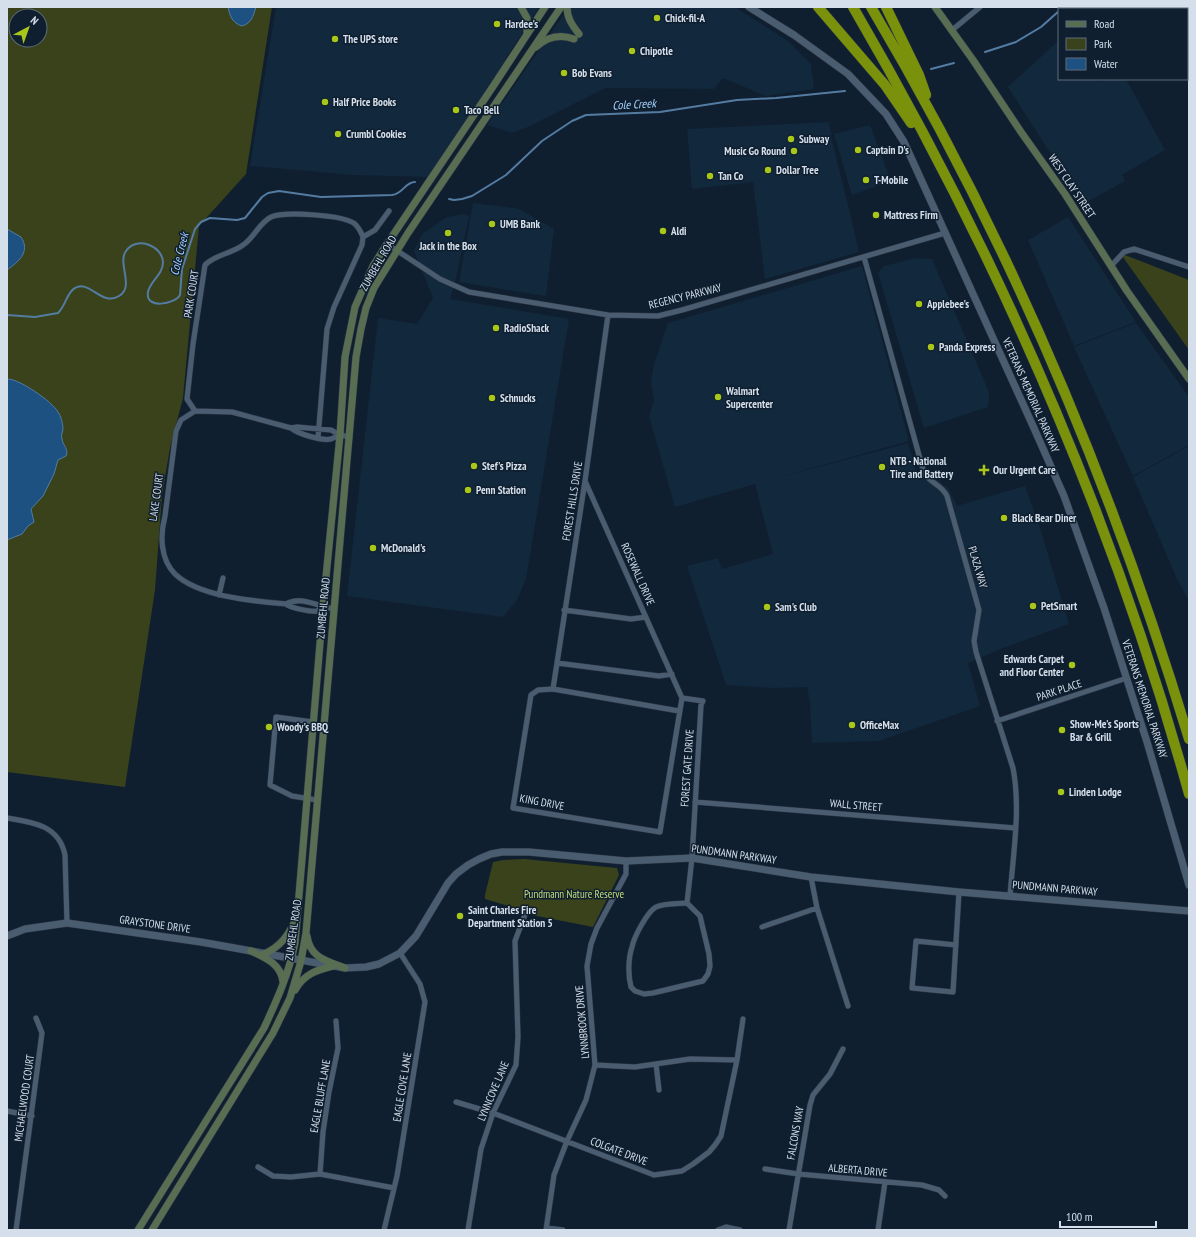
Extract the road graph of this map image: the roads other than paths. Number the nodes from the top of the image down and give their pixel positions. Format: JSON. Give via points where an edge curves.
{"nodes":[{"id":1,"x":521,"y":7,"type":"edge"},
{"id":2,"x":545,"y":7,"type":"edge"},
{"id":3,"x":561,"y":7,"type":"edge"},
{"id":4,"x":567,"y":7,"type":"edge"},
{"id":5,"x":749,"y":7,"type":"edge"},
{"id":6,"x":818,"y":7,"type":"edge"},
{"id":7,"x":853,"y":7,"type":"edge"},
{"id":8,"x":871,"y":7,"type":"edge"},
{"id":9,"x":886,"y":7,"type":"edge"},
{"id":10,"x":935,"y":7,"type":"edge"},
{"id":11,"x":980,"y":7,"type":"edge"},
{"id":12,"x":951,"y":31,"type":"junction"},
{"id":13,"x":525,"y":38,"type":"junction"},
{"id":14,"x":526,"y":57,"type":"junction"},
{"id":15,"x":936,"y":124,"type":"junction"},
{"id":16,"x":447,"y":156,"type":"junction"},
{"id":17,"x":455,"y":162,"type":"junction"},
{"id":18,"x":942,"y":167,"type":"junction"},
{"id":19,"x":389,"y":211,"type":"dead end"},
{"id":20,"x":945,"y":233,"type":"junction"},
{"id":21,"x":363,"y":237,"type":"junction"},
{"id":22,"x":387,"y":244,"type":"junction"},
{"id":23,"x":397,"y":250,"type":"junction"},
{"id":24,"x":864,"y":257,"type":"junction"},
{"id":25,"x":1111,"y":266,"type":"junction"},
{"id":26,"x":1189,"y":267,"type":"edge"},
{"id":27,"x":608,"y":315,"type":"junction"},
{"id":28,"x":1189,"y":379,"type":"edge"},
{"id":29,"x":195,"y":411,"type":"junction"},
{"id":30,"x":291,"y":428,"type":"junction"},
{"id":31,"x":319,"y":430,"type":"junction"},
{"id":32,"x":340,"y":435,"type":"junction"},
{"id":33,"x":350,"y":436,"type":"junction"},
{"id":34,"x":318,"y":438,"type":"junction"},
{"id":35,"x":585,"y":481,"type":"junction"},
{"id":36,"x":223,"y":578,"type":"dead end"},
{"id":37,"x":219,"y":595,"type":"junction"},
{"id":38,"x":323,"y":607,"type":"junction"},
{"id":39,"x":334,"y":609,"type":"junction"},
{"id":40,"x":564,"y":610,"type":"junction"},
{"id":41,"x":646,"y":617,"type":"junction"},
{"id":42,"x":557,"y":663,"type":"junction"},
{"id":43,"x":672,"y":674,"type":"junction"},
{"id":44,"x":1127,"y":678,"type":"junction"},
{"id":45,"x":553,"y":689,"type":"junction"},
{"id":46,"x":682,"y":698,"type":"junction"},
{"id":47,"x":680,"y":711,"type":"junction"},
{"id":48,"x":997,"y":721,"type":"junction"},
{"id":49,"x":313,"y":722,"type":"junction"},
{"id":50,"x":1189,"y":739,"type":"edge"},
{"id":51,"x":1189,"y":794,"type":"edge"},
{"id":52,"x":307,"y":799,"type":"junction"},
{"id":53,"x":317,"y":800,"type":"junction"},
{"id":54,"x":695,"y":802,"type":"junction"},
{"id":55,"x":7,"y":818,"type":"edge"},
{"id":56,"x":1015,"y":828,"type":"junction"},
{"id":57,"x":692,"y":858,"type":"junction"},
{"id":58,"x":626,"y":861,"type":"junction"},
{"id":59,"x":811,"y":877,"type":"junction"},
{"id":60,"x":1189,"y":885,"type":"edge"},
{"id":61,"x":959,"y":892,"type":"junction"},
{"id":62,"x":1010,"y":896,"type":"junction"},
{"id":63,"x":687,"y":903,"type":"junction"},
{"id":64,"x":816,"y":908,"type":"junction"},
{"id":65,"x":1186,"y":911,"type":"edge"},
{"id":66,"x":526,"y":912,"type":"dead end"},
{"id":67,"x":297,"y":917,"type":"junction"},
{"id":68,"x":66,"y":923,"type":"junction"},
{"id":69,"x":762,"y":928,"type":"dead end"},
{"id":70,"x":306,"y":933,"type":"junction"},
{"id":71,"x":7,"y":936,"type":"edge"},
{"id":72,"x":956,"y":945,"type":"junction"},
{"id":73,"x":251,"y":951,"type":"junction"},
{"id":74,"x":400,"y":953,"type":"junction"},
{"id":75,"x":264,"y":954,"type":"junction"},
{"id":76,"x":292,"y":959,"type":"junction"},
{"id":77,"x":301,"y":961,"type":"junction"},
{"id":78,"x":333,"y":966,"type":"junction"},
{"id":79,"x":345,"y":968,"type":"junction"},
{"id":80,"x":284,"y":984,"type":"junction"},
{"id":81,"x":290,"y":998,"type":"junction"},
{"id":82,"x":848,"y":1006,"type":"dead end"},
{"id":83,"x":36,"y":1018,"type":"dead end"},
{"id":84,"x":743,"y":1019,"type":"dead end"},
{"id":85,"x":336,"y":1021,"type":"dead end"},
{"id":86,"x":843,"y":1048,"type":"dead end"},
{"id":87,"x":737,"y":1060,"type":"junction"},
{"id":88,"x":656,"y":1064,"type":"junction"},
{"id":89,"x":595,"y":1065,"type":"junction"},
{"id":90,"x":659,"y":1090,"type":"dead end"},
{"id":91,"x":456,"y":1102,"type":"dead end"},
{"id":92,"x":7,"y":1111,"type":"edge"},
{"id":93,"x":493,"y":1113,"type":"junction"},
{"id":94,"x":32,"y":1116,"type":"junction"},
{"id":95,"x":566,"y":1141,"type":"junction"},
{"id":96,"x":258,"y":1167,"type":"dead end"},
{"id":97,"x":765,"y":1169,"type":"dead end"},
{"id":98,"x":320,"y":1174,"type":"junction"},
{"id":99,"x":798,"y":1174,"type":"junction"},
{"id":100,"x":885,"y":1182,"type":"junction"},
{"id":101,"x":394,"y":1188,"type":"junction"},
{"id":102,"x":945,"y":1196,"type":"dead end"},
{"id":103,"x":546,"y":1229,"type":"edge"},
{"id":104,"x":16,"y":1230,"type":"edge"},
{"id":105,"x":139,"y":1230,"type":"edge"},
{"id":106,"x":152,"y":1230,"type":"edge"},
{"id":107,"x":384,"y":1230,"type":"edge"},
{"id":108,"x":468,"y":1230,"type":"edge"},
{"id":109,"x":563,"y":1230,"type":"edge"},
{"id":110,"x":718,"y":1230,"type":"edge"},
{"id":111,"x":740,"y":1230,"type":"edge"},
{"id":112,"x":789,"y":1230,"type":"edge"},
{"id":113,"x":878,"y":1230,"type":"edge"}],
"edges":[{"from":1,"to":13,"type":"main road","via":[[527,18]]},
{"from":2,"to":13,"type":"main road","name":"ZUMBEHL ROAD"},
{"from":3,"to":14,"type":"main road","name":"ZUMBEHL ROAD"},
{"from":4,"to":14,"type":"main road","via":[[567,15],[576,37],[550,38]]},
{"from":5,"to":20,"type":"street","name":"VETERANS MEMORIAL PARKWAY","via":[[794,35],[848,74],[886,114],[904,142]]},
{"from":6,"to":18,"type":"highway","via":[[886,85]]},
{"from":7,"to":18,"type":"highway"},
{"from":8,"to":15,"type":"highway"},
{"from":9,"to":15,"type":"highway","via":[[919,75]]},
{"from":10,"to":12,"type":"main road","name":"WEST CLAY STREET"},
{"from":11,"to":12,"type":"street"},
{"from":12,"to":25,"type":"main road","name":"WEST CLAY STREET","via":[[1066,194]]},
{"from":13,"to":16,"type":"main road","name":"ZUMBEHL ROAD"},
{"from":14,"to":17,"type":"main road","name":"ZUMBEHL ROAD"},
{"from":15,"to":50,"type":"highway","via":[[995,239],[1065,395],[1135,574]]},
{"from":16,"to":17,"type":"main road"},
{"from":16,"to":22,"type":"main road","name":"ZUMBEHL ROAD"},
{"from":17,"to":23,"type":"main road","name":"ZUMBEHL ROAD"},
{"from":18,"to":51,"type":"highway","via":[[1052,401],[1080,471],[1142,641]]},
{"from":19,"to":21,"type":"street","via":[[375,230]]},
{"from":20,"to":24,"type":"street","name":"REGENCY PARKWAY"},
{"from":20,"to":44,"type":"street","name":"VETERANS MEMORIAL PARKWAY","via":[[1064,496]]},
{"from":21,"to":29,"type":"street","name":"PARK COURT","via":[[360,230],[349,220],[281,214],[264,222],[242,246],[205,265],[187,399]]},
{"from":21,"to":31,"type":"street","via":[[362,246],[334,307],[327,329]]},
{"from":22,"to":23,"type":"street","name":"REGENCY PARKWAY"},
{"from":22,"to":32,"type":"main road","name":"ZUMBEHL ROAD","via":[[373,266],[355,306],[345,357]]},
{"from":23,"to":27,"type":"street","name":"REGENCY PARKWAY","via":[[440,279],[469,292]]},
{"from":23,"to":33,"type":"main road","name":"ZUMBEHL ROAD","via":[[374,288],[366,308],[356,357]]},
{"from":24,"to":27,"type":"street","name":"REGENCY PARKWAY","via":[[658,316]]},
{"from":24,"to":48,"type":"street","name":"PLAZA WAY","via":[[924,473],[931,482],[942,488],[947,496],[979,610],[975,646]]},
{"from":25,"to":26,"type":"street","via":[[1124,252],[1134,248]]},
{"from":25,"to":28,"type":"main road","name":"WEST CLAY STREET"},
{"from":27,"to":35,"type":"street","name":"FOREST HILLS DRIVE"},
{"from":29,"to":30,"type":"street","via":[[232,412]]},
{"from":29,"to":37,"type":"street","name":"LAKE COURT","via":[[181,420],[176,430],[162,529],[162,546],[174,573],[201,589]]},
{"from":30,"to":31,"type":"street"},
{"from":30,"to":34,"type":"street","via":[[295,432]]},
{"from":31,"to":32,"type":"street","via":[[331,430]]},
{"from":31,"to":34,"type":"street"},
{"from":32,"to":33,"type":"street"},
{"from":32,"to":34,"type":"street","via":[[330,439]]},
{"from":32,"to":38,"type":"main road","name":"ZUMBEHL ROAD"},
{"from":33,"to":39,"type":"main road","name":"ZUMBEHL ROAD"},
{"from":35,"to":40,"type":"street","name":"FOREST HILLS DRIVE"},
{"from":35,"to":41,"type":"street","name":"ROSEWALL DRIVE"},
{"from":36,"to":37,"type":"street"},
{"from":37,"to":38,"type":"street","name":"LAKE COURT","via":[[286,604],[317,603]]},
{"from":38,"to":39,"type":"street","name":"LAKE COURT"},
{"from":38,"to":49,"type":"main road","name":"ZUMBEHL ROAD"},
{"from":39,"to":53,"type":"main road","name":"ZUMBEHL ROAD"},
{"from":40,"to":41,"type":"street","via":[[631,619]]},
{"from":40,"to":42,"type":"street","name":"FOREST HILLS DRIVE"},
{"from":41,"to":43,"type":"street","name":"ROSEWALL DRIVE"},
{"from":42,"to":43,"type":"street","via":[[659,676]]},
{"from":42,"to":45,"type":"street","name":"FOREST HILLS DRIVE"},
{"from":43,"to":46,"type":"street","name":"ROSEWALL DRIVE"},
{"from":44,"to":48,"type":"street","name":"PARK PLACE"},
{"from":44,"to":60,"type":"street","name":"VETERANS MEMORIAL PARKWAY"},
{"from":45,"to":47,"type":"street","name":"KING DRIVE"},
{"from":45,"to":47,"type":"street","name":"KING DRIVE","via":[[538,690],[531,695],[513,808],[660,832]]},
{"from":46,"to":47,"type":"street"},
{"from":46,"to":54,"type":"street","name":"FOREST GATE DRIVE","via":[[703,701]]},
{"from":48,"to":56,"type":"street","name":"PLAZA WAY","via":[[1013,768],[1016,786]]},
{"from":49,"to":52,"type":"main road","name":"ZUMBEHL ROAD"},
{"from":49,"to":52,"type":"street","via":[[276,717],[270,785],[292,796]]},
{"from":52,"to":53,"type":"street"},
{"from":52,"to":67,"type":"main road","name":"ZUMBEHL ROAD"},
{"from":53,"to":70,"type":"main road","name":"ZUMBEHL ROAD"},
{"from":54,"to":56,"type":"street","name":"WALL STREET"},
{"from":54,"to":57,"type":"street","name":"FOREST GATE DRIVE"},
{"from":55,"to":68,"type":"street","via":[[43,826],[51,831],[63,848]]},
{"from":56,"to":62,"type":"street","name":"PLAZA WAY"},
{"from":57,"to":58,"type":"street","name":"PUNDMANN PARKWAY"},
{"from":57,"to":59,"type":"street","name":"PUNDMANN PARKWAY"},
{"from":57,"to":63,"type":"street","name":"FOREST GATE DRIVE"},
{"from":58,"to":74,"type":"street","name":"PUNDMANN PARKWAY","via":[[518,851],[491,854],[468,865],[448,883],[416,936]]},
{"from":58,"to":89,"type":"street","name":"LYNNBROOK DRIVE","via":[[626,874],[597,928],[587,966]]},
{"from":59,"to":61,"type":"street","name":"PUNDMANN PARKWAY"},
{"from":59,"to":64,"type":"street"},
{"from":61,"to":62,"type":"street","name":"PUNDMANN PARKWAY"},
{"from":61,"to":72,"type":"street"},
{"from":62,"to":65,"type":"street","name":"PUNDMANN PARKWAY"},
{"from":63,"to":63,"type":"street","via":[[668,904],[655,908],[649,914],[632,947],[629,969],[631,988],[635,992],[652,993],[703,981],[708,974],[709,954],[700,916]]},
{"from":64,"to":69,"type":"street"},
{"from":64,"to":82,"type":"street"},
{"from":66,"to":93,"type":"street","name":"LYNNCOVE LANE","via":[[514,941],[518,1037],[516,1065]]},
{"from":67,"to":75,"type":"main road","via":[[282,942]]},
{"from":67,"to":76,"type":"main road","name":"ZUMBEHL ROAD"},
{"from":68,"to":71,"type":"street","name":"GRAYSTONE DRIVE","via":[[25,929]]},
{"from":68,"to":73,"type":"street","name":"GRAYSTONE DRIVE"},
{"from":70,"to":77,"type":"main road","name":"ZUMBEHL ROAD"},
{"from":70,"to":79,"type":"main road","via":[[314,954]]},
{"from":72,"to":72,"type":"street","via":[[953,992],[912,988],[916,941]]},
{"from":73,"to":75,"type":"street","name":"GRAYSTONE DRIVE"},
{"from":73,"to":80,"type":"main road","via":[[276,965]]},
{"from":74,"to":79,"type":"street","name":"PUNDMANN PARKWAY","via":[[379,964]]},
{"from":74,"to":101,"type":"street","name":"EAGLE COVE LANE","via":[[420,984],[425,1002]]},
{"from":75,"to":76,"type":"street","name":"GRAYSTONE DRIVE"},
{"from":76,"to":77,"type":"street","name":"GRAYSTONE DRIVE"},
{"from":76,"to":80,"type":"main road","name":"ZUMBEHL ROAD"},
{"from":77,"to":78,"type":"street","name":"PUNDMANN PARKWAY"},
{"from":77,"to":81,"type":"main road","name":"ZUMBEHL ROAD"},
{"from":78,"to":79,"type":"street","name":"PUNDMANN PARKWAY"},
{"from":78,"to":81,"type":"main road","via":[[307,975]]},
{"from":80,"to":105,"type":"main road","name":"ZUMBEHL ROAD","via":[[264,1028]]},
{"from":81,"to":106,"type":"main road","name":"ZUMBEHL ROAD","via":[[273,1033]]},
{"from":83,"to":94,"type":"street","name":"MICHAELWOOD COURT","via":[[42,1033]]},
{"from":84,"to":87,"type":"street","name":"COLGATE DRIVE"},
{"from":85,"to":98,"type":"street","name":"EAGLE BLUFF LANE","via":[[338,1048],[323,1132]]},
{"from":86,"to":99,"type":"street","name":"FALCONS WAY","via":[[830,1074],[813,1095]]},
{"from":87,"to":88,"type":"street","via":[[690,1059]]},
{"from":87,"to":95,"type":"street","name":"COLGATE DRIVE","via":[[720,1136],[709,1152],[682,1171],[654,1175]]},
{"from":88,"to":89,"type":"street","via":[[635,1067]]},
{"from":88,"to":90,"type":"street"},
{"from":89,"to":95,"type":"street","name":"LYNNBROOK DRIVE","via":[[586,1100]]},
{"from":91,"to":93,"type":"street","name":"COLGATE DRIVE"},
{"from":92,"to":94,"type":"street"},
{"from":93,"to":95,"type":"street","name":"COLGATE DRIVE"},
{"from":93,"to":108,"type":"street","name":"LYNNCOVE LANE","via":[[481,1148]]},
{"from":94,"to":104,"type":"street","name":"MICHAELWOOD COURT"},
{"from":95,"to":103,"type":"street","name":"LYNNBROOK DRIVE","via":[[554,1175]]},
{"from":96,"to":98,"type":"street","via":[[273,1176]]},
{"from":97,"to":99,"type":"street","name":"ALBERTA DRIVE"},
{"from":98,"to":101,"type":"street"},
{"from":99,"to":100,"type":"street","name":"ALBERTA DRIVE"},
{"from":99,"to":112,"type":"street","name":"FALCONS WAY"},
{"from":100,"to":102,"type":"street","name":"ALBERTA DRIVE","via":[[922,1185],[939,1190]]},
{"from":100,"to":113,"type":"street"},
{"from":101,"to":107,"type":"street","name":"EAGLE COVE LANE"},
{"from":103,"to":109,"type":"street"},
{"from":110,"to":111,"type":"street","via":[[726,1227]]}]}
